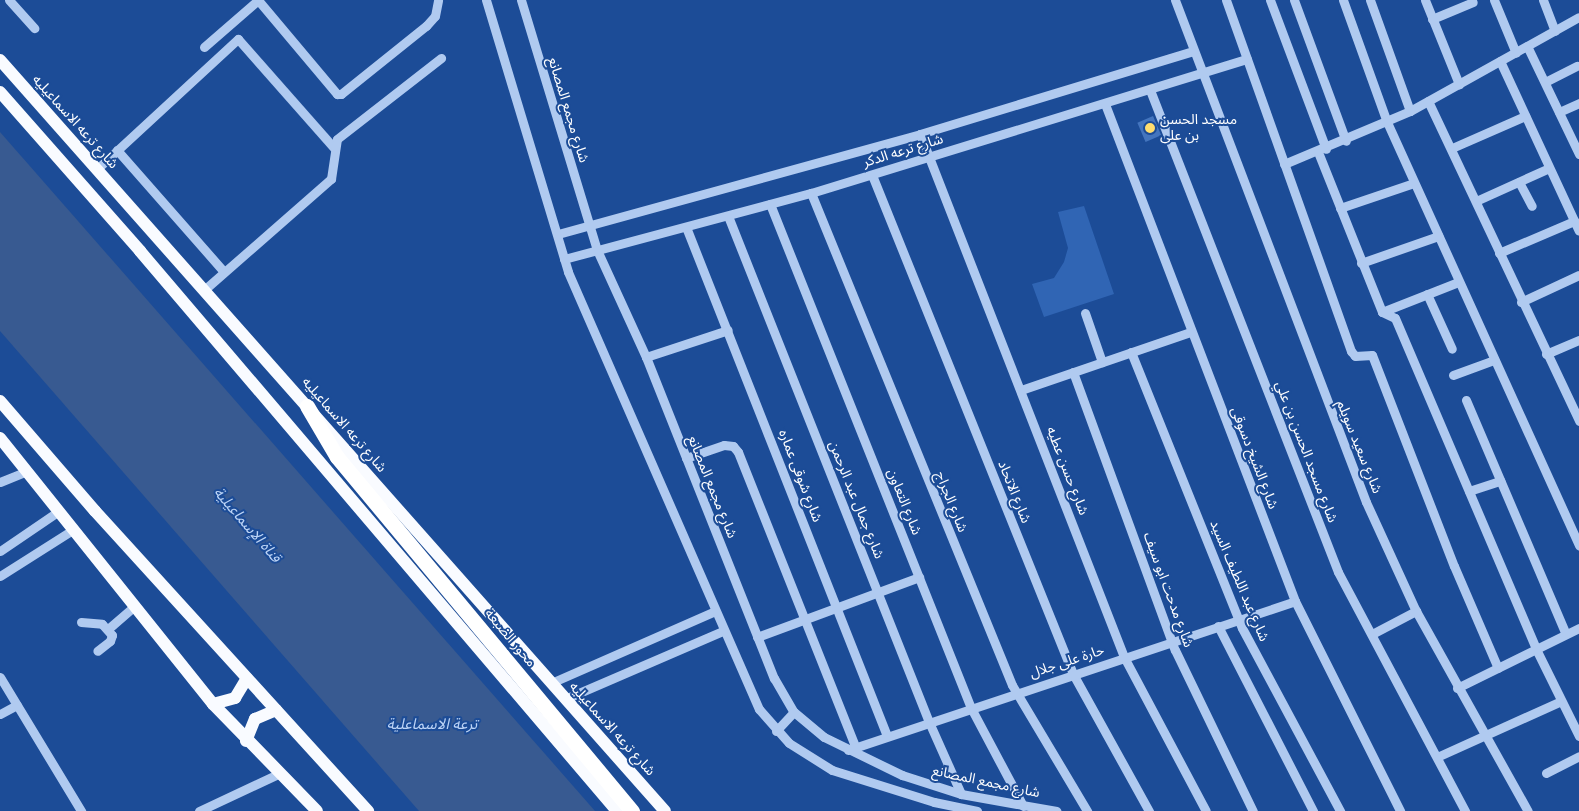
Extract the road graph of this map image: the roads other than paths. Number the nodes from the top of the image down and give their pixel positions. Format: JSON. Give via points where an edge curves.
{"nodes":[{"id":1,"x":8,"y":0,"type":"edge"},
{"id":2,"x":258,"y":0,"type":"edge"},
{"id":3,"x":438,"y":0,"type":"edge"},
{"id":4,"x":486,"y":0,"type":"edge"},
{"id":5,"x":521,"y":0,"type":"edge"},
{"id":6,"x":1175,"y":0,"type":"edge"},
{"id":7,"x":1226,"y":0,"type":"edge"},
{"id":8,"x":1270,"y":0,"type":"edge"},
{"id":9,"x":1294,"y":0,"type":"edge"},
{"id":10,"x":1343,"y":0,"type":"edge"},
{"id":11,"x":1370,"y":0,"type":"edge"},
{"id":12,"x":1424,"y":0,"type":"edge"},
{"id":13,"x":1494,"y":0,"type":"edge"},
{"id":14,"x":1543,"y":0,"type":"edge"},
{"id":15,"x":1472,"y":2,"type":"dead end"},
{"id":16,"x":1579,"y":18,"type":"edge"},
{"id":17,"x":1432,"y":19,"type":"junction"},
{"id":18,"x":34,"y":28,"type":"dead end"},
{"id":19,"x":1555,"y":30,"type":"junction"},
{"id":20,"x":1527,"y":46,"type":"junction"},
{"id":21,"x":204,"y":47,"type":"dead end"},
{"id":22,"x":1194,"y":50,"type":"junction"},
{"id":23,"x":1516,"y":52,"type":"junction"},
{"id":24,"x":441,"y":58,"type":"dead end"},
{"id":25,"x":1247,"y":59,"type":"junction"},
{"id":26,"x":0,"y":60,"type":"edge"},
{"id":27,"x":1500,"y":61,"type":"junction"},
{"id":28,"x":1577,"y":66,"type":"dead end"},
{"id":29,"x":1203,"y":75,"type":"junction"},
{"id":30,"x":1545,"y":82,"type":"junction"},
{"id":31,"x":1459,"y":84,"type":"junction"},
{"id":32,"x":1150,"y":90,"type":"junction"},
{"id":33,"x":0,"y":92,"type":"edge"},
{"id":34,"x":1428,"y":101,"type":"junction"},
{"id":35,"x":1579,"y":103,"type":"edge"},
{"id":36,"x":1105,"y":104,"type":"junction"},
{"id":37,"x":1410,"y":111,"type":"junction"},
{"id":38,"x":1559,"y":112,"type":"junction"},
{"id":39,"x":1525,"y":116,"type":"junction"},
{"id":40,"x":1387,"y":122,"type":"junction"},
{"id":41,"x":920,"y":134,"type":"junction"},
{"id":42,"x":1346,"y":141,"type":"junction"},
{"id":43,"x":1577,"y":143,"type":"edge"},
{"id":44,"x":334,"y":148,"type":"junction"},
{"id":45,"x":1452,"y":148,"type":"junction"},
{"id":46,"x":117,"y":150,"type":"junction"},
{"id":47,"x":1322,"y":151,"type":"junction"},
{"id":48,"x":1579,"y":154,"type":"edge"},
{"id":49,"x":928,"y":158,"type":"junction"},
{"id":50,"x":1284,"y":164,"type":"junction"},
{"id":51,"x":1549,"y":168,"type":"junction"},
{"id":52,"x":97,"y":169,"type":"junction"},
{"id":53,"x":872,"y":175,"type":"junction"},
{"id":54,"x":1519,"y":182,"type":"junction"},
{"id":55,"x":1414,"y":183,"type":"junction"},
{"id":56,"x":811,"y":193,"type":"junction"},
{"id":57,"x":1476,"y":201,"type":"junction"},
{"id":58,"x":770,"y":204,"type":"junction"},
{"id":59,"x":1532,"y":206,"type":"dead end"},
{"id":60,"x":1340,"y":208,"type":"junction"},
{"id":61,"x":728,"y":216,"type":"junction"},
{"id":62,"x":1574,"y":221,"type":"junction"},
{"id":63,"x":588,"y":226,"type":"junction"},
{"id":64,"x":686,"y":227,"type":"junction"},
{"id":65,"x":1579,"y":231,"type":"edge"},
{"id":66,"x":558,"y":234,"type":"junction"},
{"id":67,"x":1438,"y":236,"type":"junction"},
{"id":68,"x":597,"y":250,"type":"junction"},
{"id":69,"x":1499,"y":254,"type":"junction"},
{"id":70,"x":564,"y":259,"type":"junction"},
{"id":71,"x":1361,"y":263,"type":"junction"},
{"id":72,"x":224,"y":272,"type":"junction"},
{"id":73,"x":1579,"y":275,"type":"edge"},
{"id":74,"x":1458,"y":282,"type":"junction"},
{"id":75,"x":204,"y":290,"type":"junction"},
{"id":76,"x":1427,"y":294,"type":"junction"},
{"id":77,"x":1521,"y":302,"type":"junction"},
{"id":78,"x":1085,"y":313,"type":"dead end"},
{"id":79,"x":1384,"y":313,"type":"junction"},
{"id":80,"x":728,"y":330,"type":"junction"},
{"id":81,"x":1190,"y":332,"type":"junction"},
{"id":82,"x":1579,"y":340,"type":"edge"},
{"id":83,"x":1452,"y":349,"type":"dead end"},
{"id":84,"x":1131,"y":352,"type":"junction"},
{"id":85,"x":1546,"y":354,"type":"junction"},
{"id":86,"x":646,"y":357,"type":"junction"},
{"id":87,"x":1494,"y":360,"type":"junction"},
{"id":88,"x":1102,"y":362,"type":"junction"},
{"id":89,"x":1073,"y":372,"type":"junction"},
{"id":90,"x":1453,"y":375,"type":"dead end"},
{"id":91,"x":1021,"y":390,"type":"junction"},
{"id":92,"x":1466,"y":400,"type":"dead end"},
{"id":93,"x":0,"y":401,"type":"edge"},
{"id":94,"x":1575,"y":402,"type":"edge"},
{"id":95,"x":307,"y":406,"type":"junction"},
{"id":96,"x":1579,"y":421,"type":"edge"},
{"id":97,"x":0,"y":438,"type":"edge"},
{"id":98,"x":686,"y":458,"type":"junction"},
{"id":99,"x":26,"y":472,"type":"junction"},
{"id":100,"x":1500,"y":480,"type":"junction"},
{"id":101,"x":0,"y":482,"type":"edge"},
{"id":102,"x":1469,"y":491,"type":"junction"},
{"id":103,"x":56,"y":512,"type":"junction"},
{"id":104,"x":71,"y":531,"type":"junction"},
{"id":105,"x":1579,"y":545,"type":"edge"},
{"id":106,"x":0,"y":551,"type":"edge"},
{"id":107,"x":0,"y":576,"type":"edge"},
{"id":108,"x":919,"y":577,"type":"junction"},
{"id":109,"x":878,"y":592,"type":"junction"},
{"id":110,"x":1295,"y":601,"type":"junction"},
{"id":111,"x":134,"y":606,"type":"junction"},
{"id":112,"x":837,"y":607,"type":"junction"},
{"id":113,"x":715,"y":611,"type":"junction"},
{"id":114,"x":1416,"y":611,"type":"junction"},
{"id":115,"x":805,"y":619,"type":"junction"},
{"id":116,"x":1238,"y":620,"type":"junction"},
{"id":117,"x":82,"y":622,"type":"dead end"},
{"id":118,"x":1218,"y":626,"type":"junction"},
{"id":119,"x":108,"y":629,"type":"junction"},
{"id":120,"x":1578,"y":630,"type":"edge"},
{"id":121,"x":723,"y":631,"type":"junction"},
{"id":122,"x":1372,"y":634,"type":"junction"},
{"id":123,"x":1566,"y":634,"type":"junction"},
{"id":124,"x":757,"y":637,"type":"junction"},
{"id":125,"x":1172,"y":642,"type":"junction"},
{"id":126,"x":1536,"y":649,"type":"junction"},
{"id":127,"x":97,"y":651,"type":"dead end"},
{"id":128,"x":1124,"y":657,"type":"junction"},
{"id":129,"x":1498,"y":668,"type":"junction"},
{"id":130,"x":1073,"y":674,"type":"junction"},
{"id":131,"x":0,"y":677,"type":"edge"},
{"id":132,"x":247,"y":678,"type":"junction"},
{"id":133,"x":551,"y":683,"type":"junction"},
{"id":134,"x":1456,"y":688,"type":"junction"},
{"id":135,"x":1015,"y":694,"type":"junction"},
{"id":136,"x":565,"y":699,"type":"junction"},
{"id":137,"x":1560,"y":701,"type":"junction"},
{"id":138,"x":213,"y":704,"type":"junction"},
{"id":139,"x":17,"y":705,"type":"junction"},
{"id":140,"x":971,"y":708,"type":"junction"},
{"id":141,"x":276,"y":710,"type":"junction"},
{"id":142,"x":794,"y":712,"type":"junction"},
{"id":143,"x":0,"y":714,"type":"edge"},
{"id":144,"x":929,"y":722,"type":"junction"},
{"id":145,"x":776,"y":731,"type":"junction"},
{"id":146,"x":887,"y":736,"type":"junction"},
{"id":147,"x":1483,"y":736,"type":"junction"},
{"id":148,"x":1579,"y":736,"type":"edge"},
{"id":149,"x":246,"y":741,"type":"junction"},
{"id":150,"x":852,"y":748,"type":"junction"},
{"id":151,"x":1579,"y":756,"type":"edge"},
{"id":152,"x":1437,"y":757,"type":"junction"},
{"id":153,"x":1546,"y":773,"type":"dead end"},
{"id":154,"x":278,"y":774,"type":"junction"},
{"id":155,"x":961,"y":794,"type":"junction"},
{"id":156,"x":934,"y":802,"type":"junction"},
{"id":157,"x":1023,"y":806,"type":"junction"},
{"id":158,"x":81,"y":811,"type":"edge"},
{"id":159,"x":199,"y":811,"type":"edge"},
{"id":160,"x":317,"y":811,"type":"edge"},
{"id":161,"x":368,"y":811,"type":"edge"},
{"id":162,"x":617,"y":811,"type":"edge"},
{"id":163,"x":632,"y":811,"type":"edge"},
{"id":164,"x":665,"y":811,"type":"edge"},
{"id":165,"x":939,"y":811,"type":"edge"},
{"id":166,"x":977,"y":811,"type":"edge"},
{"id":167,"x":1056,"y":811,"type":"edge"},
{"id":168,"x":1087,"y":811,"type":"edge"},
{"id":169,"x":1149,"y":811,"type":"edge"},
{"id":170,"x":1206,"y":811,"type":"edge"},
{"id":171,"x":1253,"y":811,"type":"edge"},
{"id":172,"x":1313,"y":811,"type":"edge"},
{"id":173,"x":1340,"y":811,"type":"edge"},
{"id":174,"x":1400,"y":811,"type":"edge"},
{"id":175,"x":1464,"y":811,"type":"edge"},
{"id":176,"x":1528,"y":811,"type":"edge"}],
"edges":[{"from":1,"to":18,"type":"street"},
{"from":2,"to":3,"type":"street","via":[[330,87],[341,94],[426,26],[435,16]]},
{"from":2,"to":21,"type":"street"},
{"from":4,"to":66,"type":"street"},
{"from":5,"to":63,"type":"street","name":"شارع مجمع المصانع"},
{"from":6,"to":22,"type":"street","name":"شارع سعيد سويلم"},
{"from":7,"to":25,"type":"street"},
{"from":8,"to":47,"type":"street"},
{"from":9,"to":42,"type":"street"},
{"from":10,"to":40,"type":"street"},
{"from":11,"to":37,"type":"street"},
{"from":12,"to":17,"type":"street"},
{"from":13,"to":23,"type":"street"},
{"from":14,"to":19,"type":"street"},
{"from":15,"to":17,"type":"street"},
{"from":16,"to":19,"type":"street"},
{"from":17,"to":31,"type":"street"},
{"from":19,"to":20,"type":"street"},
{"from":20,"to":23,"type":"street"},
{"from":20,"to":30,"type":"street"},
{"from":22,"to":29,"type":"street","name":"شارع سعيد سويلم"},
{"from":22,"to":41,"type":"street","name":"شارع ترعه الدكر"},
{"from":23,"to":27,"type":"street"},
{"from":24,"to":44,"type":"street","via":[[337,139]]},
{"from":25,"to":29,"type":"street","name":"شارع ترعه الدكر"},
{"from":25,"to":50,"type":"street"},
{"from":26,"to":52,"type":"main road","name":"شارع ترعه الاسماعيليه"},
{"from":27,"to":31,"type":"street"},
{"from":27,"to":39,"type":"street"},
{"from":28,"to":30,"type":"street"},
{"from":29,"to":32,"type":"street","name":"شارع ترعه الدكر"},
{"from":29,"to":114,"type":"street","name":"شارع سعيد سويلم","via":[[1349,462]]},
{"from":30,"to":38,"type":"street"},
{"from":31,"to":34,"type":"street"},
{"from":32,"to":36,"type":"street","name":"شارع ترعه الدكر"},
{"from":32,"to":122,"type":"street","name":"شارع مسجد الحسن بن علي","via":[[1338,572]]},
{"from":33,"to":162,"type":"main road","via":[[146,258]]},
{"from":34,"to":37,"type":"street"},
{"from":34,"to":45,"type":"street"},
{"from":35,"to":38,"type":"street"},
{"from":36,"to":49,"type":"street","name":"شارع ترعه الدكر"},
{"from":36,"to":81,"type":"street","name":"شارع الشيخ دسوقى"},
{"from":37,"to":40,"type":"street"},
{"from":38,"to":43,"type":"street"},
{"from":39,"to":45,"type":"street"},
{"from":39,"to":51,"type":"street"},
{"from":40,"to":42,"type":"street"},
{"from":40,"to":55,"type":"street"},
{"from":41,"to":49,"type":"street","name":"شارع حسن عطيه"},
{"from":41,"to":63,"type":"street","name":"شارع ترعه الدكر"},
{"from":42,"to":47,"type":"street"},
{"from":43,"to":48,"type":"street"},
{"from":44,"to":46,"type":"street","via":[[238,39]]},
{"from":44,"to":72,"type":"street","via":[[331,179]]},
{"from":45,"to":57,"type":"street"},
{"from":46,"to":52,"type":"street"},
{"from":46,"to":72,"type":"street"},
{"from":47,"to":50,"type":"street"},
{"from":47,"to":60,"type":"street"},
{"from":49,"to":53,"type":"street","name":"شارع ترعه الدكر"},
{"from":49,"to":91,"type":"street","name":"شارع حسن عطيه"},
{"from":50,"to":129,"type":"street","via":[[1351,351],[1355,356],[1372,355],[1451,560]]},
{"from":51,"to":54,"type":"street"},
{"from":51,"to":62,"type":"street"},
{"from":52,"to":75,"type":"main road","name":"شارع ترعه الاسماعيليه"},
{"from":53,"to":56,"type":"street","name":"شارع ترعه الدكر"},
{"from":53,"to":130,"type":"street","name":"شارع الاتحاد"},
{"from":54,"to":57,"type":"street"},
{"from":54,"to":59,"type":"street"},
{"from":55,"to":60,"type":"street"},
{"from":55,"to":67,"type":"street"},
{"from":56,"to":58,"type":"street","name":"شارع ترعه الدكر"},
{"from":56,"to":135,"type":"street","name":"شارع الجراج"},
{"from":57,"to":69,"type":"street"},
{"from":58,"to":61,"type":"street","name":"شارع ترعه الدكر"},
{"from":58,"to":108,"type":"street","name":"شارع التعاون"},
{"from":60,"to":71,"type":"street"},
{"from":61,"to":64,"type":"street","name":"شارع ترعه الدكر"},
{"from":61,"to":109,"type":"street","name":"شارع جمال عبد الرحمن"},
{"from":62,"to":65,"type":"street"},
{"from":62,"to":69,"type":"street"},
{"from":63,"to":66,"type":"street","name":"شارع ترعه الدكر"},
{"from":63,"to":68,"type":"street","name":"شارع مجمع المصانع"},
{"from":64,"to":68,"type":"street","name":"شارع ترعه الدكر"},
{"from":64,"to":80,"type":"street","name":"شارع شوقى عماره"},
{"from":66,"to":70,"type":"street"},
{"from":67,"to":71,"type":"street"},
{"from":67,"to":74,"type":"street"},
{"from":68,"to":70,"type":"street","name":"شارع ترعه الدكر"},
{"from":68,"to":86,"type":"street","name":"شارع مجمع المصانع"},
{"from":69,"to":77,"type":"street"},
{"from":70,"to":113,"type":"street"},
{"from":71,"to":79,"type":"street"},
{"from":72,"to":75,"type":"street"},
{"from":73,"to":77,"type":"street"},
{"from":74,"to":76,"type":"street"},
{"from":74,"to":87,"type":"street"},
{"from":75,"to":95,"type":"main road","name":"شارع ترعه الاسماعيليه"},
{"from":76,"to":79,"type":"street"},
{"from":76,"to":83,"type":"street"},
{"from":77,"to":85,"type":"street"},
{"from":78,"to":88,"type":"street"},
{"from":79,"to":102,"type":"street","via":[[1396,318]]},
{"from":80,"to":86,"type":"street"},
{"from":80,"to":112,"type":"street","name":"شارع شوقى عماره"},
{"from":81,"to":84,"type":"street"},
{"from":81,"to":110,"type":"street","name":"شارع الشيخ دسوقى"},
{"from":82,"to":85,"type":"street"},
{"from":84,"to":88,"type":"street"},
{"from":84,"to":116,"type":"street","name":"شارع عبد اللطيف السيد"},
{"from":85,"to":94,"type":"street"},
{"from":86,"to":98,"type":"street","name":"شارع مجمع المصانع"},
{"from":87,"to":90,"type":"street"},
{"from":87,"to":105,"type":"street"},
{"from":88,"to":89,"type":"street"},
{"from":89,"to":91,"type":"street"},
{"from":89,"to":125,"type":"street","name":"شارع مدحت ابو سيف"},
{"from":91,"to":128,"type":"street","name":"شارع حسن عطيه"},
{"from":92,"to":100,"type":"street"},
{"from":93,"to":132,"type":"main road"},
{"from":94,"to":96,"type":"street"},
{"from":95,"to":133,"type":"main road","name":"شارع ترعه الاسماعيليه"},
{"from":95,"to":163,"type":"highway","name":"محور الضبعة","via":[[330,447],[362,487]]},
{"from":97,"to":99,"type":"main road"},
{"from":98,"to":115,"type":"street","via":[[724,445],[736,449]]},
{"from":98,"to":124,"type":"street","name":"شارع مجمع المصانع"},
{"from":99,"to":101,"type":"street"},
{"from":99,"to":103,"type":"main road"},
{"from":100,"to":102,"type":"street"},
{"from":100,"to":123,"type":"street"},
{"from":102,"to":126,"type":"street"},
{"from":103,"to":104,"type":"main road"},
{"from":103,"to":106,"type":"street"},
{"from":104,"to":107,"type":"street"},
{"from":104,"to":111,"type":"main road"},
{"from":108,"to":109,"type":"street"},
{"from":108,"to":140,"type":"street","name":"شارع التعاون"},
{"from":109,"to":112,"type":"street"},
{"from":109,"to":144,"type":"street","name":"شارع جمال عبد الرحمن"},
{"from":110,"to":116,"type":"street","name":"حارة على جلال"},
{"from":110,"to":174,"type":"street","name":"شارع الشيخ دسوقى"},
{"from":111,"to":119,"type":"street"},
{"from":111,"to":138,"type":"main road"},
{"from":112,"to":115,"type":"street"},
{"from":112,"to":146,"type":"street","name":"شارع شوقى عماره"},
{"from":113,"to":121,"type":"street"},
{"from":113,"to":133,"type":"street"},
{"from":114,"to":122,"type":"street"},
{"from":114,"to":134,"type":"street","name":"شارع سعيد سويلم"},
{"from":115,"to":124,"type":"street"},
{"from":115,"to":150,"type":"street"},
{"from":116,"to":118,"type":"street","name":"حارة على جلال"},
{"from":116,"to":173,"type":"street","name":"شارع عبد اللطيف السيد"},
{"from":117,"to":119,"type":"street","via":[[98,622]]},
{"from":118,"to":125,"type":"street","name":"حارة على جلال"},
{"from":118,"to":172,"type":"street"},
{"from":119,"to":127,"type":"street","via":[[112,639]]},
{"from":120,"to":123,"type":"street"},
{"from":121,"to":136,"type":"street"},
{"from":121,"to":145,"type":"street","via":[[750,693]]},
{"from":122,"to":152,"type":"street","name":"شارع مسجد الحسن بن علي"},
{"from":123,"to":126,"type":"street"},
{"from":124,"to":142,"type":"street","name":"شارع مجمع المصانع","via":[[774,678]]},
{"from":125,"to":128,"type":"street","name":"حارة على جلال"},
{"from":125,"to":171,"type":"street","name":"شارع مدحت ابو سيف"},
{"from":126,"to":129,"type":"street"},
{"from":126,"to":137,"type":"street"},
{"from":128,"to":130,"type":"street","name":"حارة على جلال"},
{"from":128,"to":170,"type":"street","name":"شارع حسن عطيه"},
{"from":129,"to":134,"type":"street"},
{"from":130,"to":135,"type":"street","name":"حارة على جلال"},
{"from":130,"to":169,"type":"street","name":"شارع الاتحاد"},
{"from":131,"to":139,"type":"street"},
{"from":132,"to":138,"type":"main road","via":[[236,698]]},
{"from":132,"to":141,"type":"main road"},
{"from":133,"to":136,"type":"main road","name":"شارع ترعه الاسماعيليه"},
{"from":134,"to":147,"type":"street","name":"شارع سعيد سويلم"},
{"from":135,"to":140,"type":"street","name":"حارة على جلال"},
{"from":135,"to":168,"type":"street","name":"شارع الجراج"},
{"from":136,"to":164,"type":"main road","name":"شارع ترعه الاسماعيليه"},
{"from":137,"to":147,"type":"street"},
{"from":137,"to":148,"type":"street"},
{"from":138,"to":149,"type":"main road"},
{"from":139,"to":143,"type":"street"},
{"from":139,"to":158,"type":"street"},
{"from":140,"to":144,"type":"street","name":"حارة على جلال"},
{"from":140,"to":157,"type":"street","name":"شارع التعاون"},
{"from":141,"to":149,"type":"main road","via":[[254,719]]},
{"from":141,"to":161,"type":"main road"},
{"from":142,"to":145,"type":"street"},
{"from":142,"to":150,"type":"street","name":"شارع مجمع المصانع","via":[[812,729]]},
{"from":144,"to":146,"type":"street","name":"حارة على جلال"},
{"from":144,"to":155,"type":"street","name":"شارع جمال عبد الرحمن"},
{"from":145,"to":156,"type":"street","via":[[802,754],[832,770]]},
{"from":146,"to":150,"type":"street","name":"حارة على جلال"},
{"from":147,"to":152,"type":"street"},
{"from":147,"to":176,"type":"street","name":"شارع سعيد سويلم"},
{"from":149,"to":154,"type":"main road"},
{"from":150,"to":155,"type":"street","name":"شارع مجمع المصانع","via":[[902,775]]},
{"from":151,"to":153,"type":"street"},
{"from":152,"to":175,"type":"street","name":"شارع مسجد الحسن بن علي"},
{"from":154,"to":159,"type":"street"},
{"from":154,"to":160,"type":"main road"},
{"from":155,"to":157,"type":"street","name":"شارع مجمع المصانع"},
{"from":156,"to":165,"type":"street"},
{"from":156,"to":166,"type":"street"},
{"from":157,"to":167,"type":"street","name":"شارع مجمع المصانع"}]}
